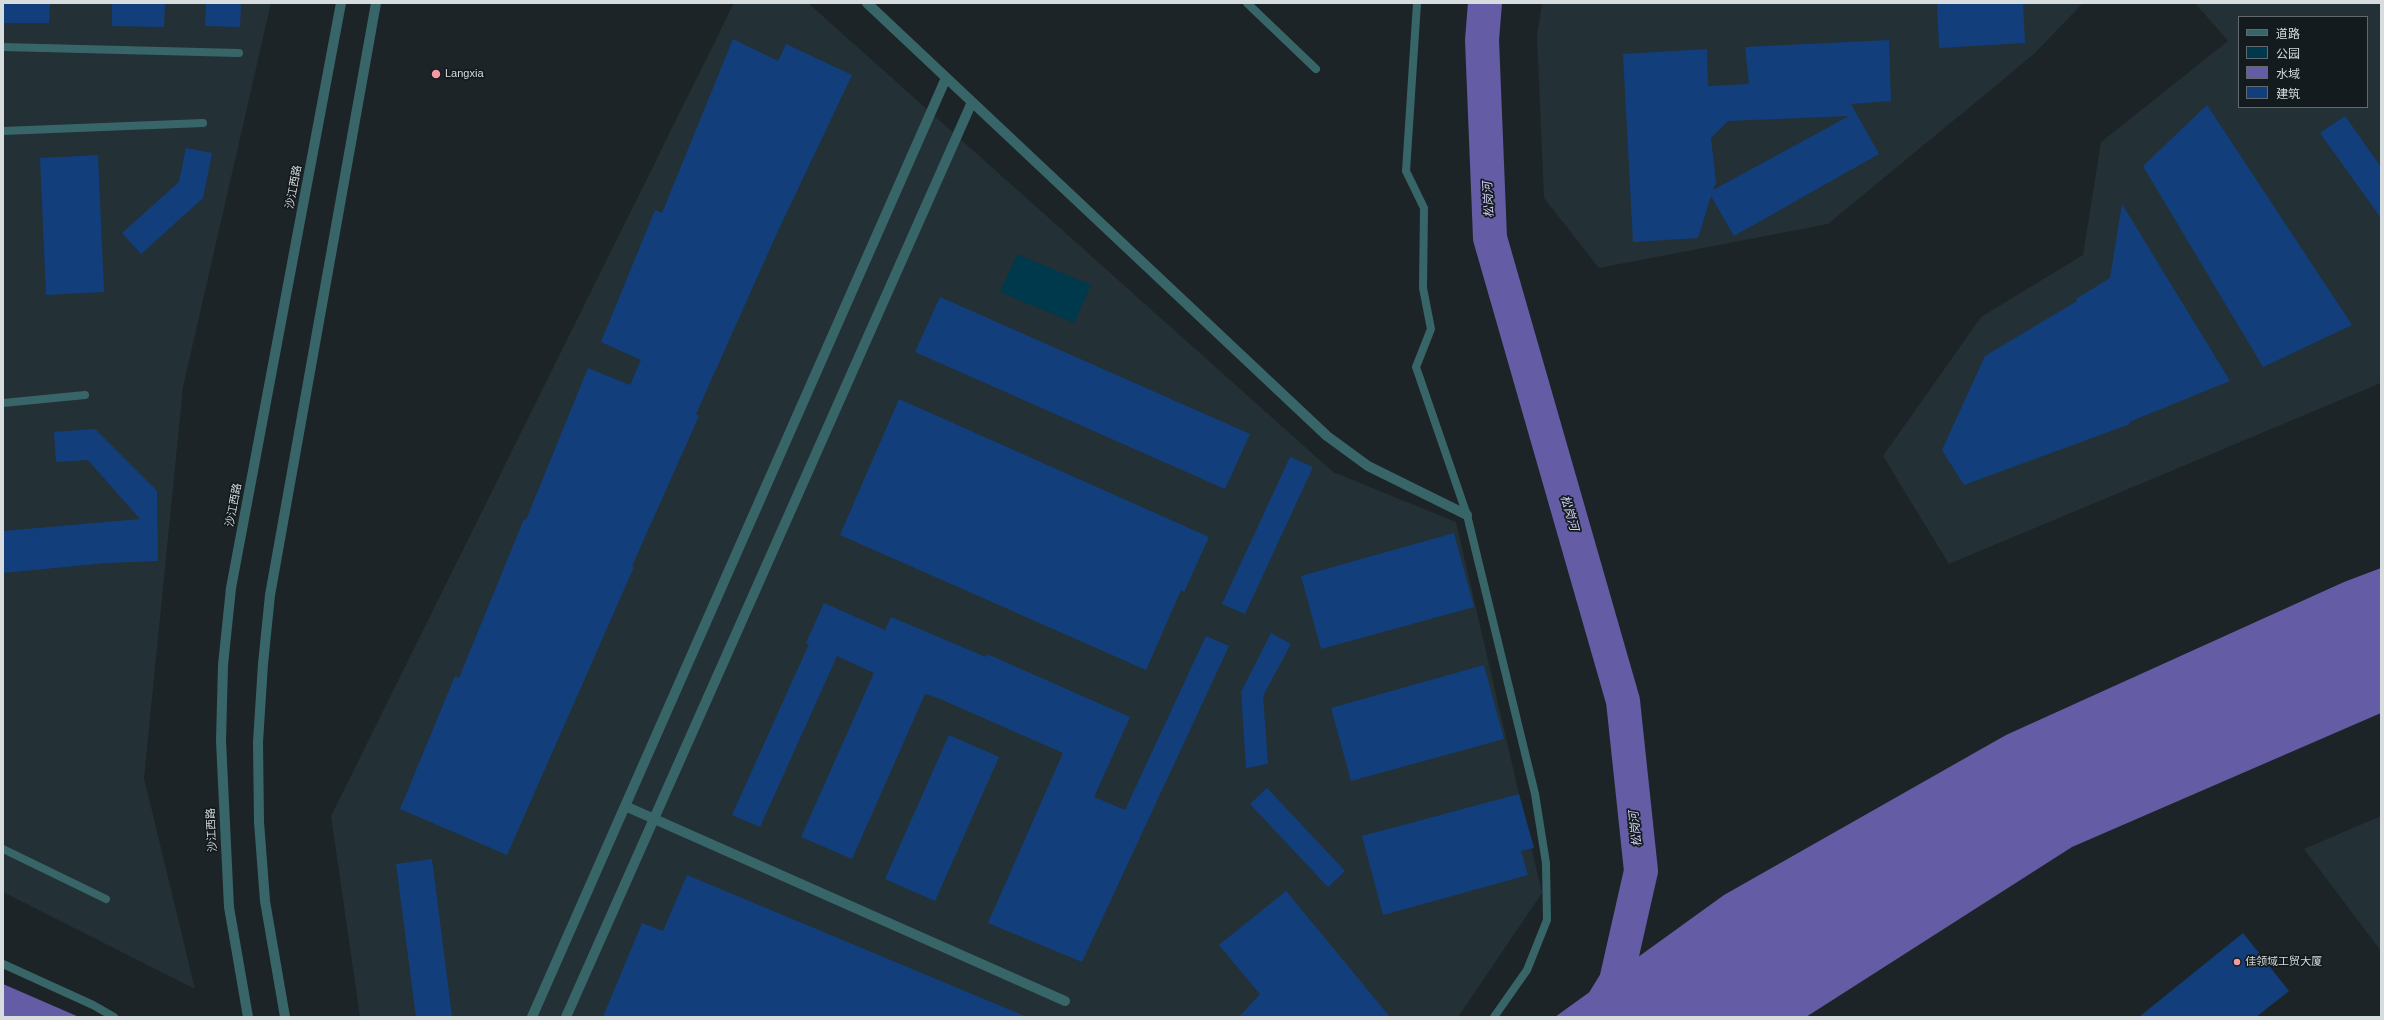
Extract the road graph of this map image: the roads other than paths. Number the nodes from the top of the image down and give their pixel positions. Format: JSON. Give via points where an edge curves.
{"nodes":[{"id":1,"x":341,"y":3,"type":"edge"},
{"id":2,"x":376,"y":3,"type":"edge"},
{"id":3,"x":867,"y":3,"type":"edge"},
{"id":4,"x":1247,"y":3,"type":"edge"},
{"id":5,"x":1417,"y":3,"type":"edge"},
{"id":6,"x":3,"y":47,"type":"edge"},
{"id":7,"x":239,"y":53,"type":"dead end"},
{"id":8,"x":1316,"y":69,"type":"dead end"},
{"id":9,"x":946,"y":78,"type":"junction"},
{"id":10,"x":972,"y":102,"type":"junction"},
{"id":11,"x":203,"y":124,"type":"dead end"},
{"id":12,"x":3,"y":131,"type":"edge"},
{"id":13,"x":85,"y":395,"type":"dead end"},
{"id":14,"x":3,"y":403,"type":"edge"},
{"id":15,"x":1467,"y":515,"type":"junction"},
{"id":16,"x":625,"y":806,"type":"junction"},
{"id":17,"x":653,"y":819,"type":"junction"},
{"id":18,"x":3,"y":849,"type":"edge"},
{"id":19,"x":106,"y":899,"type":"dead end"},
{"id":20,"x":3,"y":964,"type":"edge"},
{"id":21,"x":1065,"y":1001,"type":"dead end"},
{"id":22,"x":114,"y":1017,"type":"edge"},
{"id":23,"x":248,"y":1017,"type":"edge"},
{"id":24,"x":285,"y":1017,"type":"edge"},
{"id":25,"x":532,"y":1017,"type":"edge"},
{"id":26,"x":566,"y":1017,"type":"edge"},
{"id":27,"x":1494,"y":1017,"type":"edge"}],
"edges":[{"from":1,"to":23,"type":"street","name":"沙江西路","via":[[231,588],[223,665],[221,740],[229,906]]},
{"from":2,"to":24,"type":"street","via":[[270,595],[263,664],[258,742],[259,822],[265,901]]},
{"from":3,"to":9,"type":"street"},
{"from":4,"to":8,"type":"lane"},
{"from":5,"to":15,"type":"lane","via":[[1406,171],[1424,208],[1423,288],[1431,330],[1416,367]]},
{"from":6,"to":7,"type":"lane"},
{"from":9,"to":10,"type":"street"},
{"from":9,"to":16,"type":"street"},
{"from":10,"to":15,"type":"street","via":[[1327,436],[1368,466]]},
{"from":10,"to":17,"type":"street"},
{"from":11,"to":12,"type":"lane"},
{"from":13,"to":14,"type":"lane"},
{"from":15,"to":27,"type":"lane","via":[[1535,794],[1546,863],[1547,920],[1527,970]]},
{"from":16,"to":17,"type":"street"},
{"from":16,"to":25,"type":"street"},
{"from":17,"to":21,"type":"street"},
{"from":17,"to":26,"type":"street"},
{"from":18,"to":19,"type":"lane"},
{"from":20,"to":22,"type":"lane"}]}
